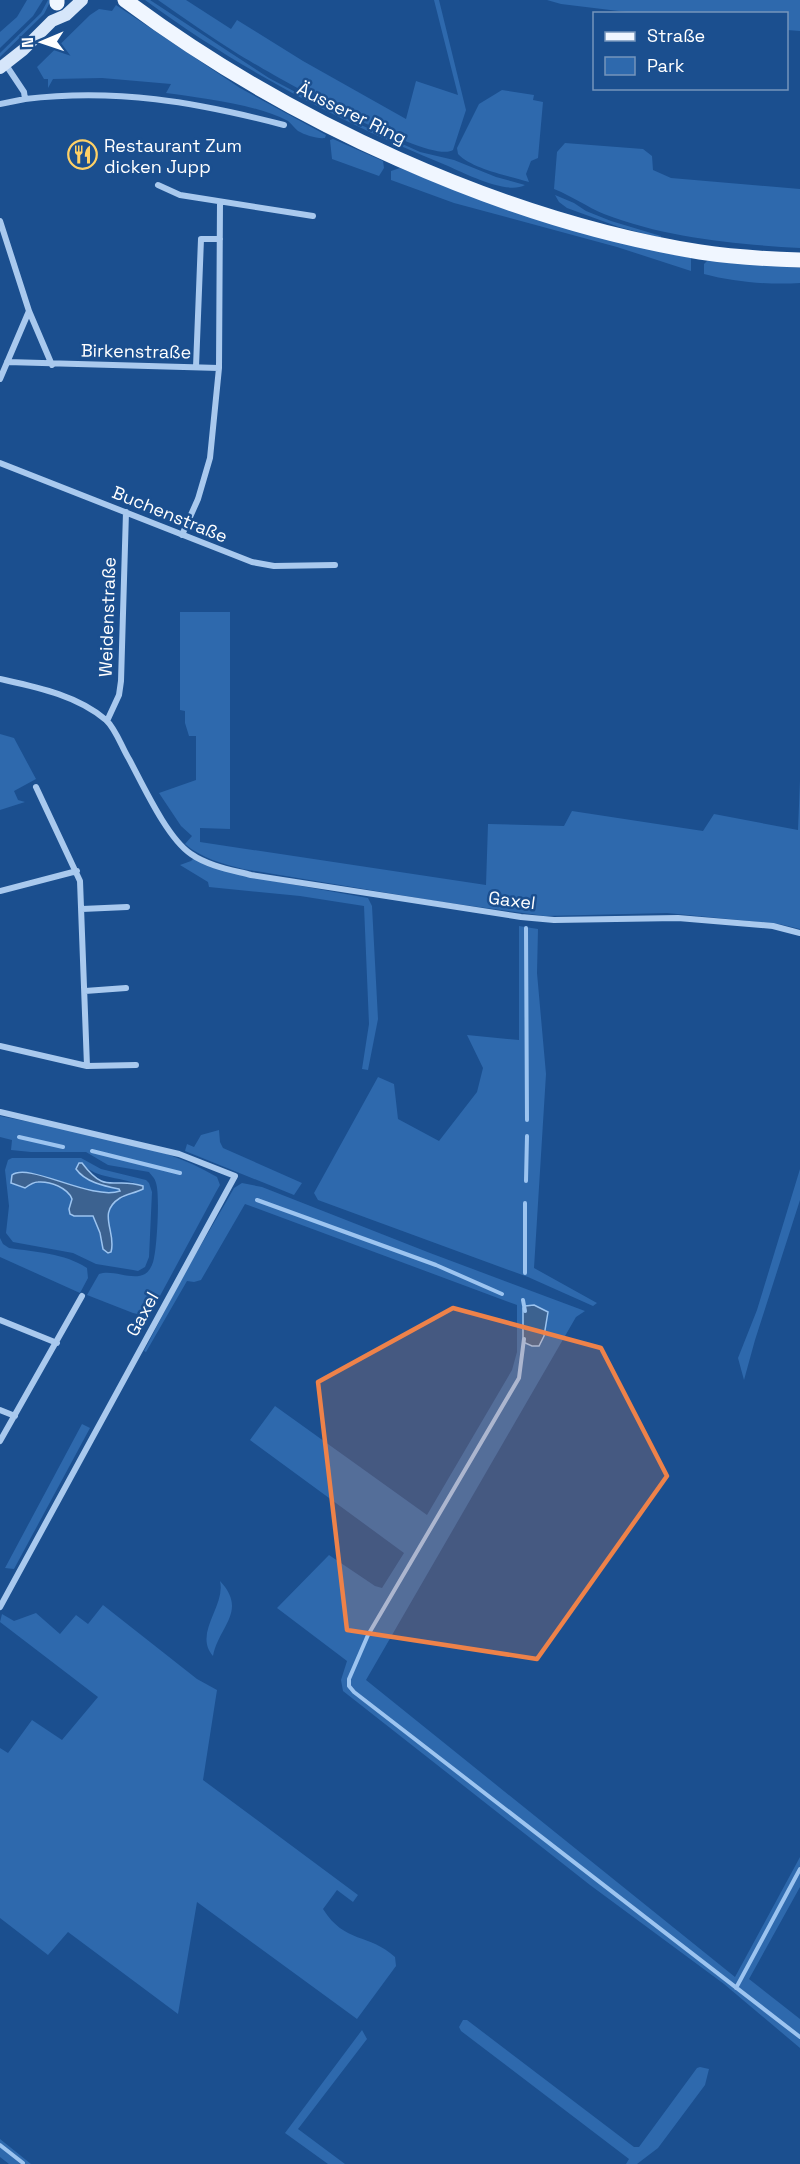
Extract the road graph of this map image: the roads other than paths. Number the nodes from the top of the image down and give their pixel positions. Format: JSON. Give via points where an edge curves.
{"nodes":[{"id":1,"x":82,"y":0,"type":"edge"},
{"id":2,"x":125,"y":0,"type":"edge"},
{"id":3,"x":57,"y":1,"type":"edge"},
{"id":4,"x":52,"y":21,"type":"junction"},
{"id":5,"x":3,"y":67,"type":"edge"},
{"id":6,"x":25,"y":99,"type":"junction"},
{"id":7,"x":0,"y":104,"type":"edge"},
{"id":8,"x":284,"y":125,"type":"dead end"},
{"id":9,"x":158,"y":185,"type":"dead end"},
{"id":10,"x":220,"y":202,"type":"junction"},
{"id":11,"x":313,"y":216,"type":"dead end"},
{"id":12,"x":0,"y":222,"type":"edge"},
{"id":13,"x":220,"y":239,"type":"junction"},
{"id":14,"x":800,"y":260,"type":"edge"},
{"id":15,"x":29,"y":311,"type":"junction"},
{"id":16,"x":7,"y":362,"type":"junction"},
{"id":17,"x":52,"y":365,"type":"junction"},
{"id":18,"x":196,"y":367,"type":"junction"},
{"id":19,"x":219,"y":368,"type":"junction"},
{"id":20,"x":0,"y":380,"type":"edge"},
{"id":21,"x":0,"y":463,"type":"edge"},
{"id":22,"x":126,"y":512,"type":"junction"},
{"id":23,"x":182,"y":535,"type":"junction"},
{"id":24,"x":335,"y":565,"type":"dead end"},
{"id":25,"x":0,"y":680,"type":"edge"},
{"id":26,"x":107,"y":721,"type":"junction"},
{"id":27,"x":36,"y":787,"type":"dead end"},
{"id":28,"x":77,"y":871,"type":"junction"},
{"id":29,"x":0,"y":891,"type":"edge"},
{"id":30,"x":127,"y":907,"type":"dead end"},
{"id":31,"x":82,"y":909,"type":"junction"},
{"id":32,"x":800,"y":933,"type":"edge"},
{"id":33,"x":126,"y":988,"type":"dead end"},
{"id":34,"x":85,"y":991,"type":"junction"},
{"id":35,"x":0,"y":1047,"type":"edge"},
{"id":36,"x":136,"y":1065,"type":"dead end"},
{"id":37,"x":87,"y":1066,"type":"junction"},
{"id":38,"x":0,"y":1112,"type":"edge"},
{"id":39,"x":82,"y":1296,"type":"dead end"},
{"id":40,"x":0,"y":1320,"type":"edge"},
{"id":41,"x":57,"y":1343,"type":"junction"},
{"id":42,"x":0,"y":1410,"type":"edge"},
{"id":43,"x":15,"y":1416,"type":"junction"},
{"id":44,"x":0,"y":1441,"type":"edge"},
{"id":45,"x":0,"y":1607,"type":"edge"}],
"edges":[{"from":1,"to":4,"type":"main road","via":[[66,15]]},
{"from":2,"to":14,"type":"main road","name":"Äusserer Ring","via":[[277,98],[441,177],[580,225],[659,244],[702,252]]},
{"from":3,"to":4,"type":"main road"},
{"from":4,"to":5,"type":"main road"},
{"from":5,"to":6,"type":"street","via":[[24,92]]},
{"from":6,"to":7,"type":"street"},
{"from":6,"to":8,"type":"street","via":[[107,95],[151,98],[186,102]]},
{"from":9,"to":10,"type":"street","via":[[180,195]]},
{"from":10,"to":11,"type":"street"},
{"from":10,"to":13,"type":"street"},
{"from":12,"to":15,"type":"street"},
{"from":13,"to":18,"type":"street","via":[[201,238]]},
{"from":13,"to":19,"type":"street"},
{"from":15,"to":16,"type":"street"},
{"from":15,"to":17,"type":"street"},
{"from":16,"to":17,"type":"street","name":"Birkenstraße"},
{"from":16,"to":20,"type":"street"},
{"from":17,"to":18,"type":"street","name":"Birkenstraße"},
{"from":18,"to":19,"type":"street","name":"Birkenstraße"},
{"from":19,"to":23,"type":"street","via":[[210,458]]},
{"from":21,"to":22,"type":"street","name":"Buchenstraße"},
{"from":22,"to":23,"type":"street","name":"Buchenstraße"},
{"from":22,"to":26,"type":"street","name":"Weidenstraße","via":[[121,681]]},
{"from":23,"to":24,"type":"street","name":"Buchenstraße","via":[[263,564]]},
{"from":25,"to":26,"type":"street","via":[[53,692]]},
{"from":26,"to":32,"type":"street","name":"Gaxel","via":[[181,846],[203,861],[222,867],[521,917],[678,918],[773,926]]},
{"from":27,"to":28,"type":"street"},
{"from":28,"to":29,"type":"street"},
{"from":28,"to":31,"type":"street"},
{"from":30,"to":31,"type":"street"},
{"from":31,"to":34,"type":"street"},
{"from":33,"to":34,"type":"street"},
{"from":34,"to":37,"type":"street"},
{"from":35,"to":37,"type":"street"},
{"from":36,"to":37,"type":"street"},
{"from":38,"to":45,"type":"street","name":"Gaxel","via":[[179,1154],[235,1176]]},
{"from":39,"to":41,"type":"street"},
{"from":40,"to":41,"type":"street"},
{"from":41,"to":43,"type":"street"},
{"from":42,"to":43,"type":"street"},
{"from":43,"to":44,"type":"street"}]}
